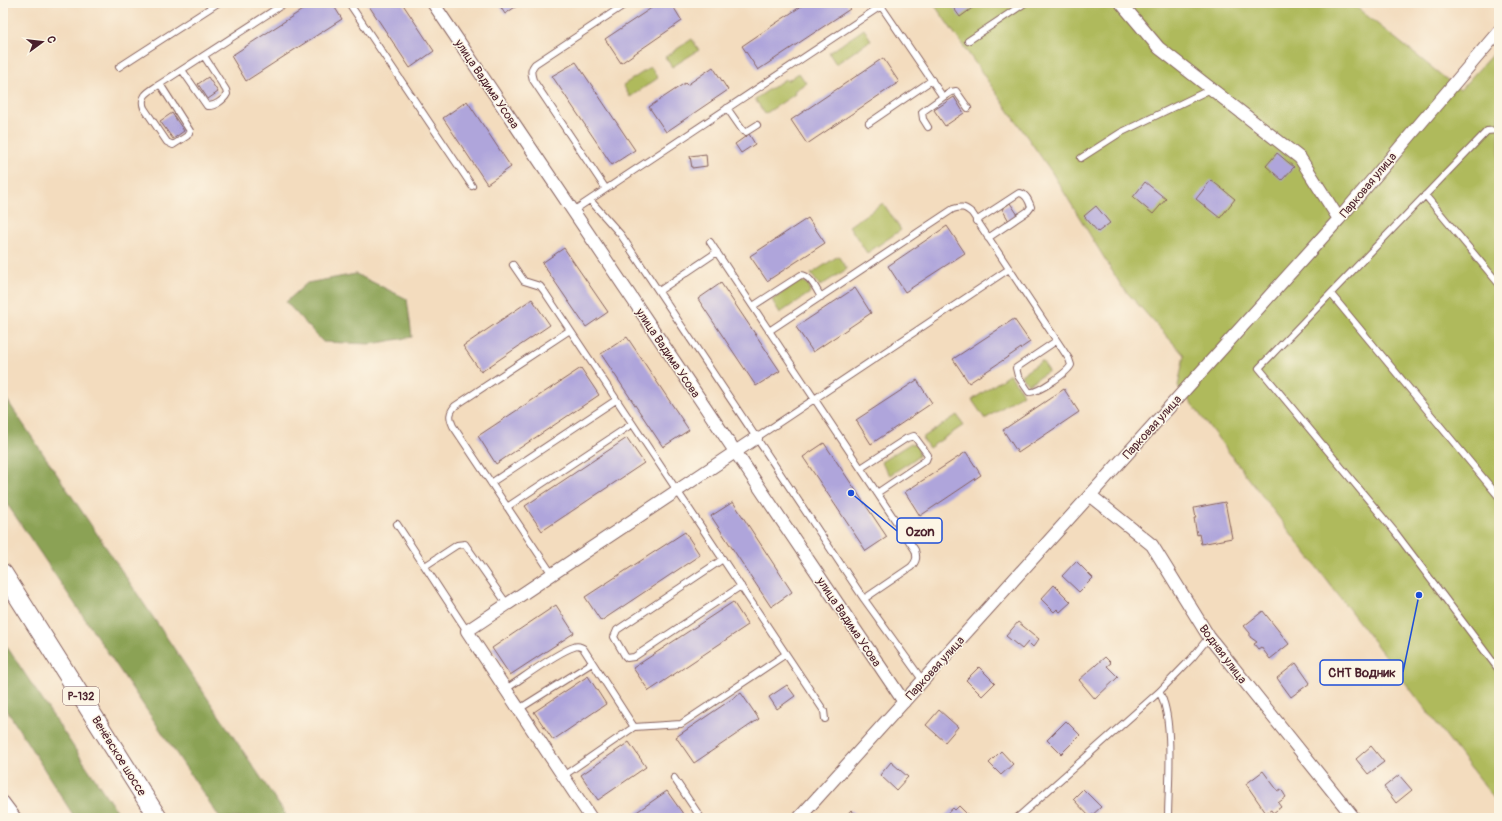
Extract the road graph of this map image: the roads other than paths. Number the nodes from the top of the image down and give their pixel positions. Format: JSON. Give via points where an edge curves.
{"nodes":[{"id":1,"x":218,"y":3,"type":"edge"},
{"id":2,"x":285,"y":3,"type":"edge"},
{"id":3,"x":349,"y":3,"type":"edge"},
{"id":4,"x":433,"y":3,"type":"edge"},
{"id":5,"x":627,"y":3,"type":"edge"},
{"id":6,"x":1025,"y":3,"type":"edge"},
{"id":7,"x":1121,"y":3,"type":"edge"},
{"id":8,"x":880,"y":4,"type":"edge"},
{"id":9,"x":1499,"y":31,"type":"edge"},
{"id":10,"x":968,"y":41,"type":"dead end"},
{"id":11,"x":204,"y":56,"type":"junction"},
{"id":12,"x":119,"y":67,"type":"dead end"},
{"id":13,"x":182,"y":70,"type":"junction"},
{"id":14,"x":932,"y":80,"type":"junction"},
{"id":15,"x":160,"y":84,"type":"junction"},
{"id":16,"x":1211,"y":89,"type":"junction"},
{"id":17,"x":944,"y":97,"type":"junction"},
{"id":18,"x":727,"y":108,"type":"junction"},
{"id":19,"x":968,"y":108,"type":"dead end"},
{"id":20,"x":869,"y":122,"type":"dead end"},
{"id":21,"x":757,"y":125,"type":"dead end"},
{"id":22,"x":928,"y":127,"type":"dead end"},
{"id":23,"x":1499,"y":130,"type":"edge"},
{"id":24,"x":1081,"y":158,"type":"dead end"},
{"id":25,"x":472,"y":186,"type":"dead end"},
{"id":26,"x":606,"y":189,"type":"junction"},
{"id":27,"x":1425,"y":195,"type":"junction"},
{"id":28,"x":590,"y":200,"type":"junction"},
{"id":29,"x":573,"y":212,"type":"junction"},
{"id":30,"x":1339,"y":219,"type":"junction"},
{"id":31,"x":976,"y":220,"type":"junction"},
{"id":32,"x":988,"y":238,"type":"junction"},
{"id":33,"x":710,"y":242,"type":"dead end"},
{"id":34,"x":717,"y":252,"type":"junction"},
{"id":35,"x":513,"y":265,"type":"dead end"},
{"id":36,"x":1009,"y":269,"type":"junction"},
{"id":37,"x":1499,"y":284,"type":"edge"},
{"id":38,"x":659,"y":291,"type":"junction"},
{"id":39,"x":1330,"y":294,"type":"junction"},
{"id":40,"x":821,"y":297,"type":"junction"},
{"id":41,"x":753,"y":306,"type":"junction"},
{"id":42,"x":570,"y":330,"type":"junction"},
{"id":43,"x":770,"y":331,"type":"junction"},
{"id":44,"x":1056,"y":341,"type":"junction"},
{"id":45,"x":815,"y":399,"type":"junction"},
{"id":46,"x":616,"y":400,"type":"junction"},
{"id":47,"x":632,"y":424,"type":"junction"},
{"id":48,"x":756,"y":438,"type":"junction"},
{"id":49,"x":734,"y":453,"type":"junction"},
{"id":50,"x":861,"y":468,"type":"junction"},
{"id":51,"x":491,"y":483,"type":"junction"},
{"id":52,"x":677,"y":491,"type":"junction"},
{"id":53,"x":877,"y":493,"type":"junction"},
{"id":54,"x":1090,"y":496,"type":"junction"},
{"id":55,"x":1499,"y":497,"type":"edge"},
{"id":56,"x":507,"y":507,"type":"junction"},
{"id":57,"x":397,"y":524,"type":"dead end"},
{"id":58,"x":723,"y":559,"type":"junction"},
{"id":59,"x":425,"y":566,"type":"junction"},
{"id":60,"x":3,"y":573,"type":"edge"},
{"id":61,"x":552,"y":574,"type":"junction"},
{"id":62,"x":740,"y":586,"type":"junction"},
{"id":63,"x":864,"y":599,"type":"junction"},
{"id":64,"x":507,"y":604,"type":"junction"},
{"id":65,"x":467,"y":631,"type":"junction"},
{"id":66,"x":1209,"y":637,"type":"junction"},
{"id":67,"x":786,"y":654,"type":"junction"},
{"id":68,"x":592,"y":663,"type":"junction"},
{"id":69,"x":1499,"y":670,"type":"edge"},
{"id":70,"x":923,"y":681,"type":"junction"},
{"id":71,"x":506,"y":689,"type":"junction"},
{"id":72,"x":1159,"y":692,"type":"junction"},
{"id":73,"x":904,"y":702,"type":"junction"},
{"id":74,"x":519,"y":709,"type":"junction"},
{"id":75,"x":825,"y":719,"type":"dead end"},
{"id":76,"x":634,"y":727,"type":"junction"},
{"id":77,"x":563,"y":776,"type":"junction"},
{"id":78,"x":674,"y":778,"type":"dead end"},
{"id":79,"x":3,"y":802,"type":"edge"},
{"id":80,"x":14,"y":818,"type":"edge"},
{"id":81,"x":158,"y":818,"type":"edge"},
{"id":82,"x":591,"y":818,"type":"edge"},
{"id":83,"x":700,"y":818,"type":"edge"},
{"id":84,"x":799,"y":818,"type":"edge"},
{"id":85,"x":1017,"y":818,"type":"edge"},
{"id":86,"x":1168,"y":818,"type":"edge"},
{"id":87,"x":1354,"y":818,"type":"edge"}],
"edges":[{"from":1,"to":12,"type":"lane"},
{"from":2,"to":11,"type":"lane"},
{"from":3,"to":25,"type":"lane"},
{"from":4,"to":29,"type":"street","name":"улица Вадима Усова"},
{"from":5,"to":26,"type":"lane","via":[[532,68],[531,74]]},
{"from":6,"to":10,"type":"lane"},
{"from":7,"to":16,"type":"street","via":[[1159,48]]},
{"from":8,"to":14,"type":"lane"},
{"from":8,"to":18,"type":"lane"},
{"from":9,"to":30,"type":"street","name":"Парковая улица"},
{"from":11,"to":13,"type":"lane"},
{"from":11,"to":13,"type":"lane","via":[[227,94],[218,102],[207,106]]},
{"from":13,"to":15,"type":"lane"},
{"from":14,"to":17,"type":"lane"},
{"from":14,"to":20,"type":"lane"},
{"from":15,"to":15,"type":"lane","via":[[146,94],[142,102],[167,142],[173,145],[190,131]]},
{"from":16,"to":24,"type":"lane","via":[[1120,133]]},
{"from":16,"to":30,"type":"street","via":[[1300,158]]},
{"from":17,"to":19,"type":"lane","via":[[956,92]]},
{"from":17,"to":22,"type":"lane","via":[[922,112]]},
{"from":18,"to":21,"type":"lane","via":[[743,131],[746,132]]},
{"from":18,"to":26,"type":"lane"},
{"from":23,"to":27,"type":"lane","via":[[1487,131]]},
{"from":26,"to":28,"type":"lane"},
{"from":27,"to":37,"type":"lane"},
{"from":27,"to":39,"type":"lane"},
{"from":28,"to":29,"type":"lane"},
{"from":28,"to":38,"type":"lane","via":[[621,235]]},
{"from":29,"to":49,"type":"street","name":"улица Вадима Усова"},
{"from":30,"to":54,"type":"street","name":"Парковая улица"},
{"from":31,"to":32,"type":"lane"},
{"from":31,"to":32,"type":"lane","via":[[1019,193],[1024,195],[1031,207],[1028,211]]},
{"from":31,"to":40,"type":"lane","via":[[965,207],[953,209]]},
{"from":32,"to":36,"type":"lane"},
{"from":33,"to":34,"type":"lane"},
{"from":34,"to":38,"type":"lane"},
{"from":34,"to":41,"type":"lane"},
{"from":35,"to":42,"type":"lane","via":[[524,281],[540,286]]},
{"from":36,"to":44,"type":"lane"},
{"from":36,"to":45,"type":"lane"},
{"from":38,"to":48,"type":"lane"},
{"from":39,"to":55,"type":"lane"},
{"from":39,"to":69,"type":"lane","via":[[1259,368],[1395,532]]},
{"from":40,"to":41,"type":"lane","via":[[809,278],[801,274]]},
{"from":40,"to":43,"type":"lane"},
{"from":41,"to":43,"type":"lane"},
{"from":42,"to":46,"type":"lane"},
{"from":42,"to":51,"type":"lane","via":[[451,411],[453,426]]},
{"from":43,"to":45,"type":"lane"},
{"from":44,"to":44,"type":"lane","via":[[1069,360],[1069,369],[1036,391],[1029,392],[1018,376],[1016,368]]},
{"from":45,"to":48,"type":"lane"},
{"from":45,"to":50,"type":"lane"},
{"from":46,"to":47,"type":"lane"},
{"from":46,"to":51,"type":"lane"},
{"from":47,"to":52,"type":"lane"},
{"from":47,"to":56,"type":"lane"},
{"from":48,"to":49,"type":"street"},
{"from":48,"to":63,"type":"lane"},
{"from":49,"to":52,"type":"street"},
{"from":49,"to":73,"type":"street","name":"улица Вадима Усова"},
{"from":50,"to":53,"type":"lane"},
{"from":50,"to":53,"type":"lane","via":[[907,438],[914,436],[919,440],[928,455],[926,460]]},
{"from":51,"to":56,"type":"lane"},
{"from":52,"to":58,"type":"lane"},
{"from":52,"to":61,"type":"street"},
{"from":53,"to":63,"type":"lane","via":[[915,550],[917,557],[916,563],[911,567]]},
{"from":54,"to":66,"type":"street","name":"Водная улица","via":[[1152,545]]},
{"from":54,"to":70,"type":"street","name":"Парковая улица"},
{"from":56,"to":61,"type":"lane"},
{"from":57,"to":59,"type":"lane"},
{"from":58,"to":62,"type":"lane"},
{"from":58,"to":62,"type":"lane","via":[[617,630],[614,637],[616,642],[627,658],[634,657]]},
{"from":59,"to":64,"type":"lane","via":[[457,545],[466,544]]},
{"from":59,"to":65,"type":"lane"},
{"from":60,"to":81,"type":"main road","name":"Венёвское шоссе","number":"Р-132"},
{"from":61,"to":64,"type":"street"},
{"from":62,"to":67,"type":"lane"},
{"from":63,"to":70,"type":"lane"},
{"from":64,"to":65,"type":"street"},
{"from":65,"to":71,"type":"street"},
{"from":66,"to":72,"type":"lane"},
{"from":66,"to":87,"type":"street","name":"Водная улица"},
{"from":67,"to":75,"type":"lane","via":[[824,711]]},
{"from":67,"to":76,"type":"lane","via":[[681,724]]},
{"from":68,"to":71,"type":"lane","via":[[583,648],[574,647]]},
{"from":68,"to":74,"type":"lane"},
{"from":68,"to":76,"type":"lane"},
{"from":70,"to":73,"type":"street","name":"Парковая улица"},
{"from":71,"to":74,"type":"street"},
{"from":72,"to":85,"type":"lane"},
{"from":72,"to":86,"type":"lane","via":[[1164,698],[1169,721]]},
{"from":73,"to":84,"type":"street","name":"Парковая улица"},
{"from":74,"to":77,"type":"street"},
{"from":76,"to":77,"type":"lane"},
{"from":77,"to":82,"type":"street"},
{"from":78,"to":83,"type":"lane"},
{"from":79,"to":80,"type":"street"}]}
